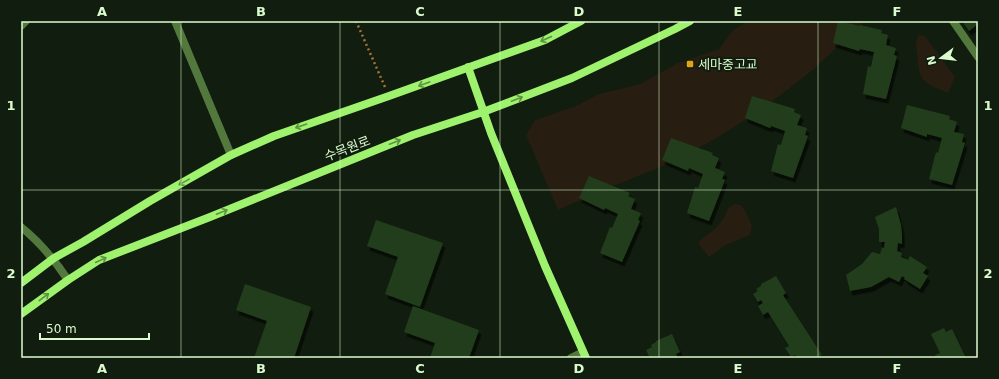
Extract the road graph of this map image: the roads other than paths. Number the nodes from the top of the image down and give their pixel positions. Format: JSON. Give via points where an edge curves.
{"nodes":[{"id":1,"x":26,"y":21,"type":"edge"},
{"id":2,"x":175,"y":21,"type":"edge"},
{"id":3,"x":581,"y":21,"type":"edge"},
{"id":4,"x":690,"y":21,"type":"edge"},
{"id":5,"x":953,"y":21,"type":"edge"},
{"id":6,"x":21,"y":26,"type":"edge"},
{"id":7,"x":978,"y":57,"type":"edge"},
{"id":8,"x":468,"y":68,"type":"junction"},
{"id":9,"x":483,"y":112,"type":"junction"},
{"id":10,"x":231,"y":155,"type":"junction"},
{"id":11,"x":21,"y":227,"type":"edge"},
{"id":12,"x":54,"y":258,"type":"junction"},
{"id":13,"x":68,"y":280,"type":"junction"},
{"id":14,"x":21,"y":283,"type":"edge"},
{"id":15,"x":21,"y":314,"type":"edge"},
{"id":16,"x":585,"y":355,"type":"edge"},
{"id":17,"x":571,"y":358,"type":"edge"}],
"edges":[{"from":1,"to":6,"type":"street"},
{"from":2,"to":10,"type":"street"},
{"from":3,"to":8,"type":"street","one_way":true,"via":[[545,40]]},
{"from":9,"to":4,"type":"street","name":"수목원로","one_way":true,"via":[[572,78]]},
{"from":5,"to":7,"type":"street"},
{"from":8,"to":9,"type":"street"},
{"from":8,"to":10,"type":"street","one_way":true,"via":[[274,136]]},
{"from":13,"to":9,"type":"street","name":"수목원로","one_way":true,"via":[[99,260],[413,135]]},
{"from":9,"to":16,"type":"street","via":[[545,266]]},
{"from":10,"to":12,"type":"street","one_way":true},
{"from":11,"to":12,"type":"street"},
{"from":12,"to":13,"type":"street"},
{"from":12,"to":14,"type":"street"},
{"from":15,"to":13,"type":"street","name":"수목원로","one_way":true},
{"from":16,"to":17,"type":"street"}]}
